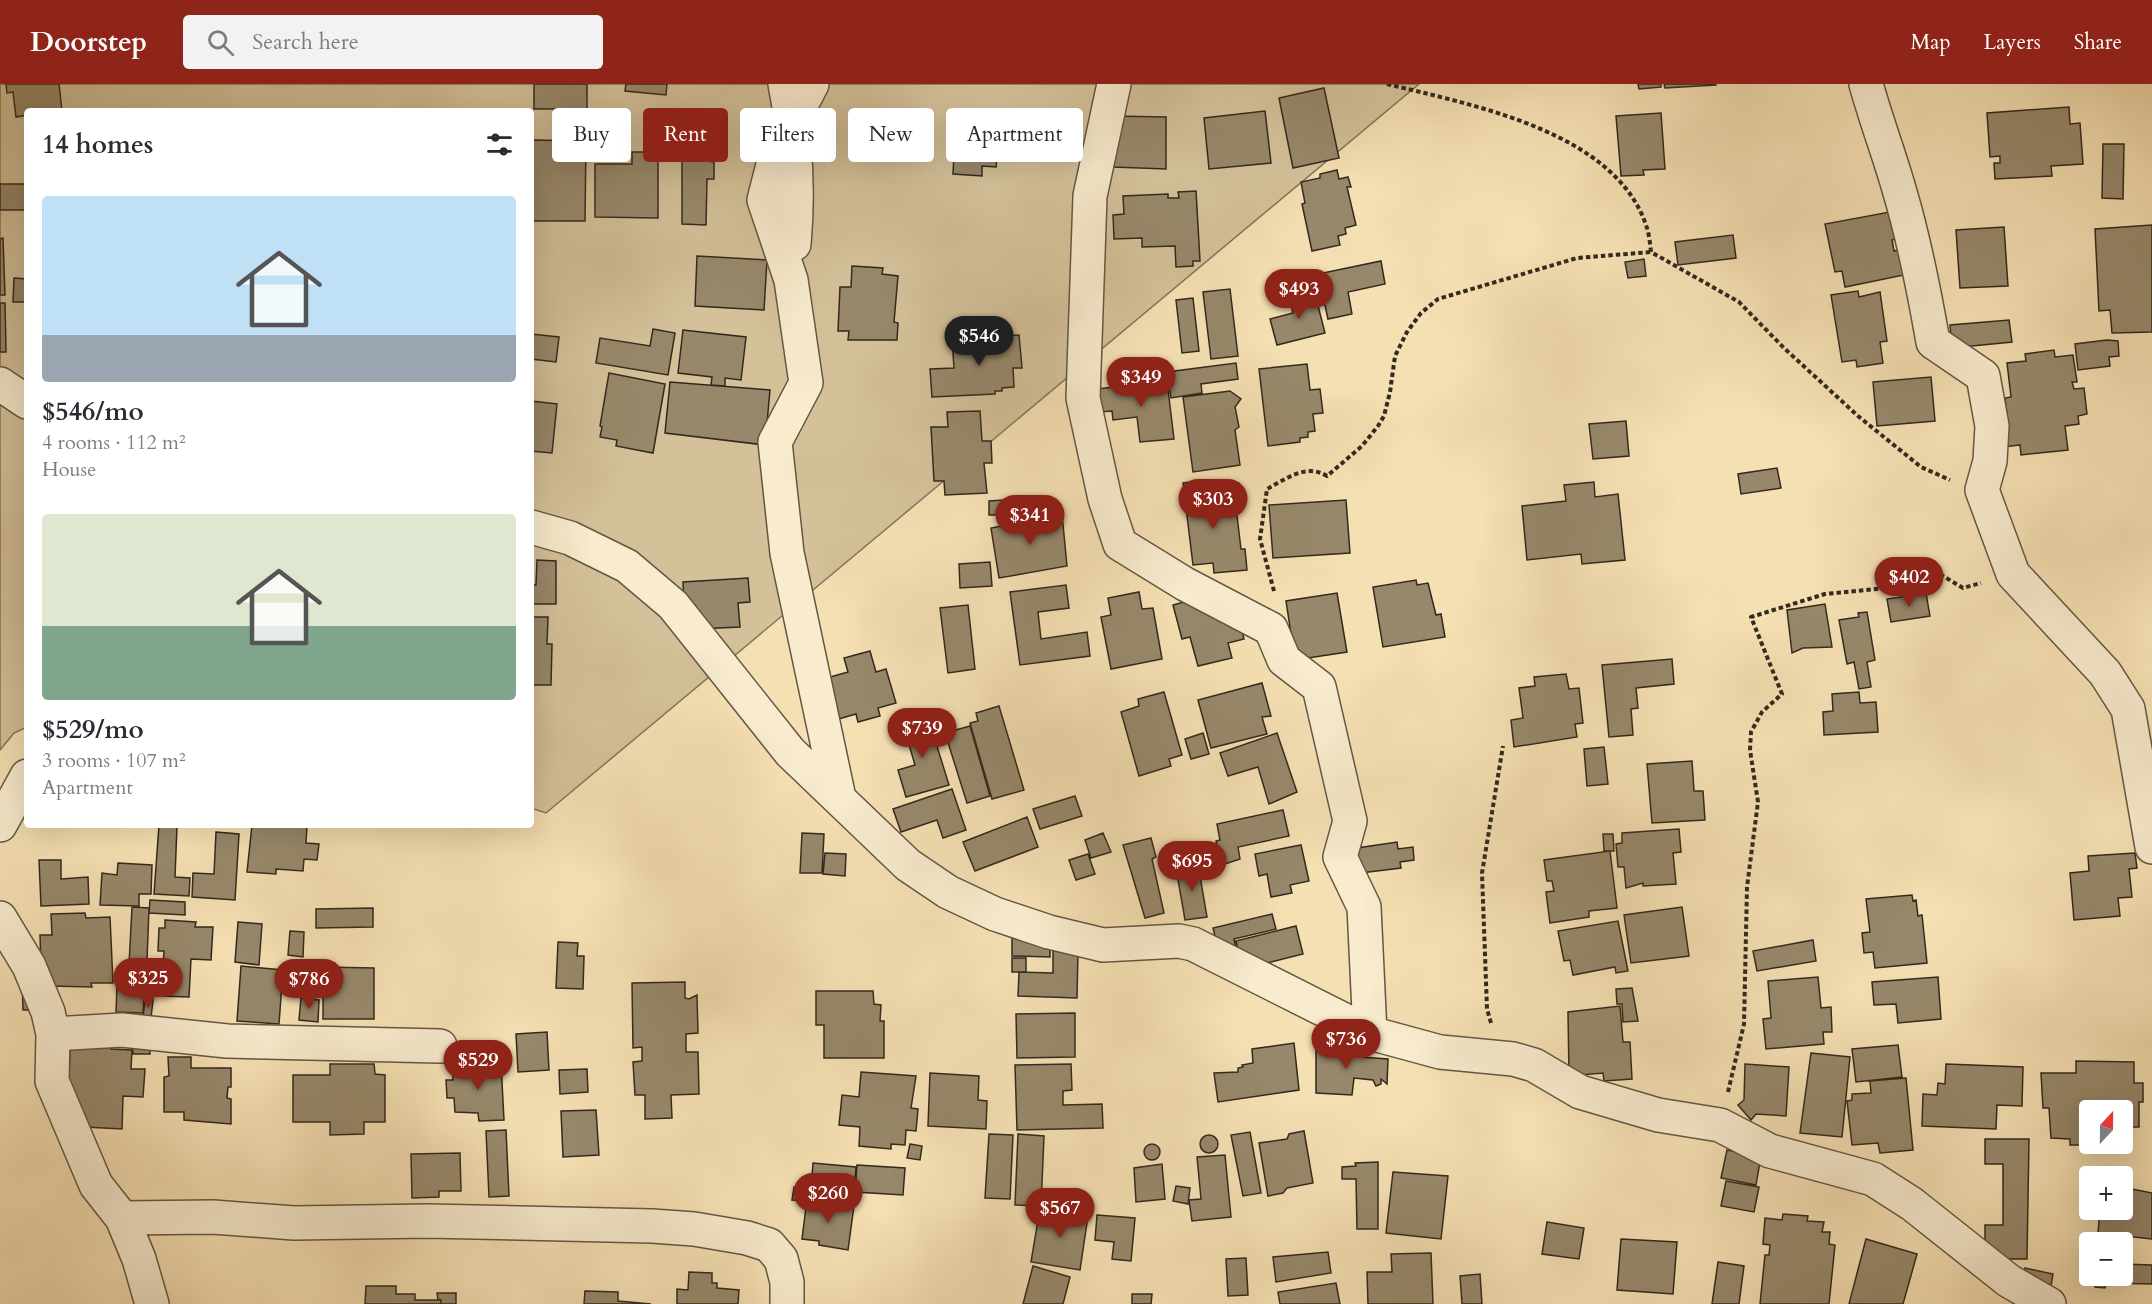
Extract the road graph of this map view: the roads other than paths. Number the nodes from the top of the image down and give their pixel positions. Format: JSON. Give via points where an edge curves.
{"nodes":[{"id":1,"x":785,"y":84,"type":"edge"},
{"id":2,"x":812,"y":84,"type":"edge"},
{"id":3,"x":1114,"y":84,"type":"edge"},
{"id":4,"x":1866,"y":84,"type":"edge"},
{"id":5,"x":790,"y":108,"type":"edge"},
{"id":6,"x":800,"y":108,"type":"edge"},
{"id":7,"x":774,"y":162,"type":"edge"},
{"id":8,"x":796,"y":162,"type":"edge"},
{"id":9,"x":794,"y":244,"type":"dead end"},
{"id":10,"x":534,"y":527,"type":"edge"},
{"id":11,"x":24,"y":781,"type":"edge"},
{"id":12,"x":839,"y":798,"type":"junction"},
{"id":13,"x":0,"y":825,"type":"edge"},
{"id":14,"x":2152,"y":848,"type":"edge"},
{"id":15,"x":0,"y":918,"type":"edge"},
{"id":16,"x":15,"y":967,"type":"edge"},
{"id":17,"x":1370,"y":1033,"type":"junction"},
{"id":18,"x":53,"y":1034,"type":"junction"},
{"id":19,"x":440,"y":1046,"type":"dead end"},
{"id":20,"x":122,"y":1218,"type":"junction"},
{"id":21,"x":2005,"y":1293,"type":"edge"},
{"id":22,"x":152,"y":1304,"type":"edge"},
{"id":23,"x":787,"y":1304,"type":"edge"},
{"id":24,"x":2049,"y":1304,"type":"edge"}],
"edges":[{"from":1,"to":5,"type":"street"},
{"from":2,"to":6,"type":"street"},
{"from":3,"to":17,"type":"street","via":[[1090,196],[1083,398],[1105,499],[1120,544],[1271,629],[1284,660],[1319,687],[1350,821],[1340,857],[1364,907]]},
{"from":4,"to":14,"type":"street","via":[[1919,262],[1933,342],[1983,376],[1992,426],[1990,461],[1982,490],[2013,574],[2105,673],[2128,709]]},
{"from":7,"to":12,"type":"street","via":[[764,200],[791,280],[806,383],[775,442],[787,553]]},
{"from":8,"to":9,"type":"street","via":[[799,195]]},
{"from":10,"to":12,"type":"street","via":[[570,538],[627,566],[673,605],[790,752]]},
{"from":11,"to":13,"type":"street"},
{"from":12,"to":17,"type":"street","via":[[908,865],[948,892],[994,914],[1102,945],[1179,941],[1192,944]]},
{"from":15,"to":16,"type":"street"},
{"from":16,"to":18,"type":"street","via":[[48,1012]]},
{"from":17,"to":21,"type":"street","via":[[1440,1052],[1534,1065],[1580,1092],[1658,1115],[1720,1125],[1770,1151],[1873,1179],[1912,1204]]},
{"from":18,"to":19,"type":"street","via":[[122,1030],[226,1041]]},
{"from":18,"to":20,"type":"street","via":[[52,1081],[96,1185]]},
{"from":20,"to":22,"type":"street"},
{"from":20,"to":23,"type":"street","via":[[694,1229],[769,1245],[781,1259]]},
{"from":21,"to":24,"type":"street"}]}
